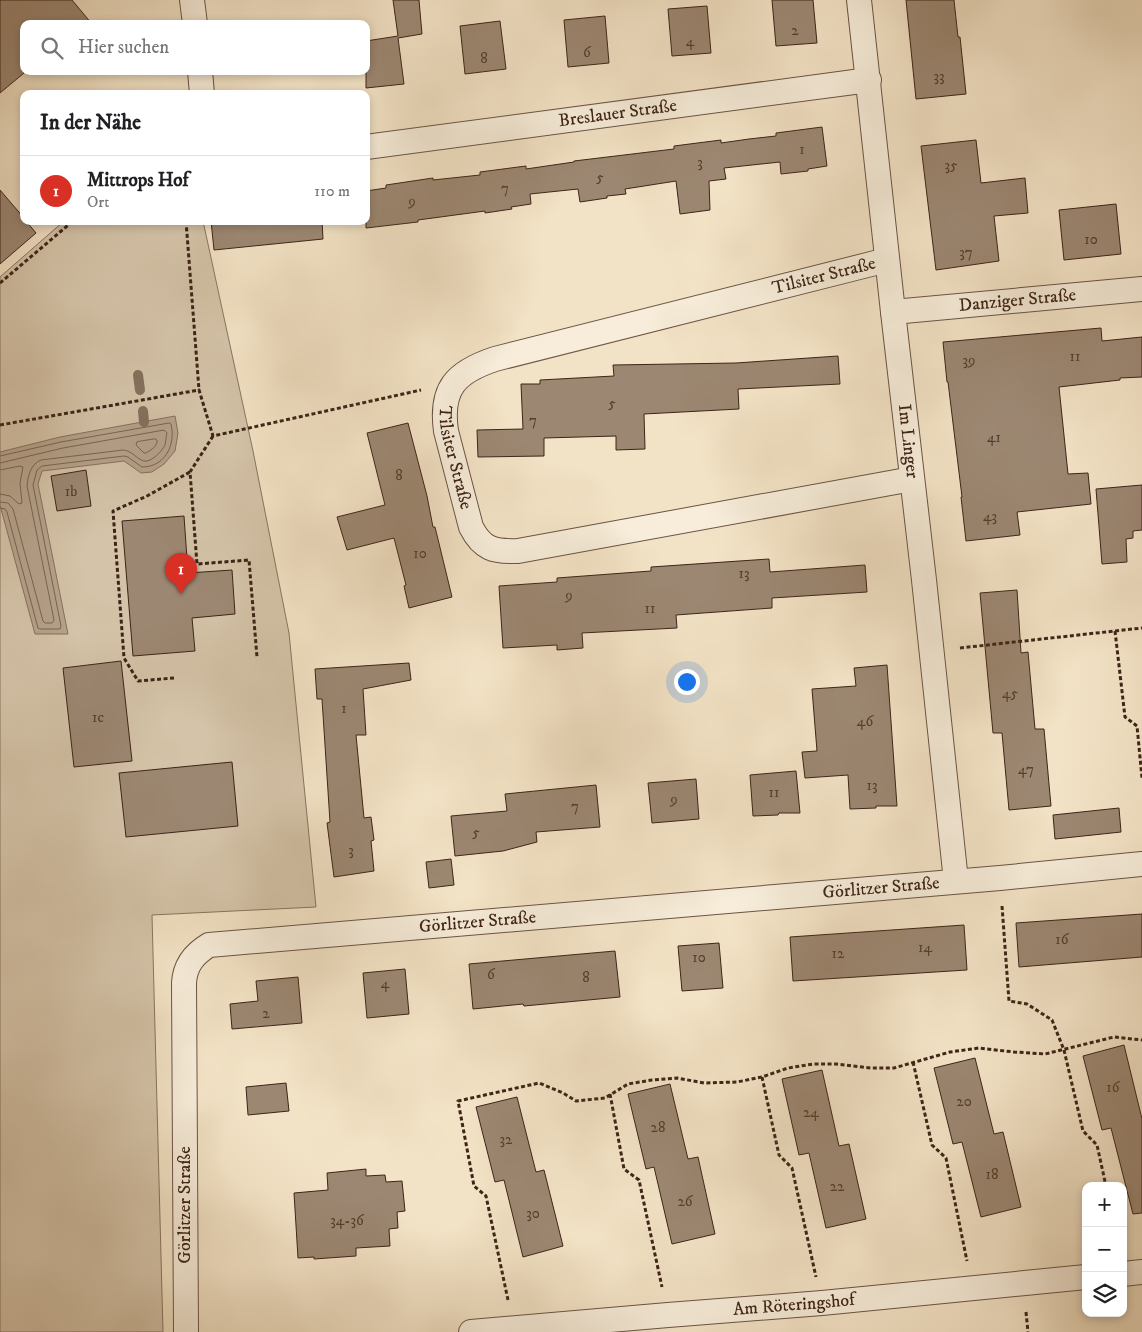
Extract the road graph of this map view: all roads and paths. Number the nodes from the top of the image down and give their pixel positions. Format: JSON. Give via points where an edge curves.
{"nodes":[{"id":1,"x":192,"y":0,"type":"edge"},
{"id":2,"x":859,"y":0,"type":"edge"},
{"id":3,"x":194,"y":20,"type":"edge"},
{"id":4,"x":200,"y":75,"type":"edge"},
{"id":5,"x":869,"y":80,"type":"junction"},
{"id":6,"x":202,"y":90,"type":"edge"},
{"id":7,"x":370,"y":146,"type":"edge"},
{"id":8,"x":68,"y":225,"type":"edge"},
{"id":9,"x":186,"y":225,"type":"edge"},
{"id":10,"x":887,"y":260,"type":"junction"},
{"id":11,"x":0,"y":283,"type":"edge"},
{"id":12,"x":1142,"y":289,"type":"edge"},
{"id":13,"x":893,"y":312,"type":"junction"},
{"id":14,"x":451,"y":388,"type":"junction"},
{"id":15,"x":199,"y":390,"type":"junction"},
{"id":16,"x":0,"y":425,"type":"edge"},
{"id":17,"x":213,"y":436,"type":"junction"},
{"id":18,"x":190,"y":472,"type":"junction"},
{"id":19,"x":912,"y":479,"type":"junction"},
{"id":20,"x":1142,"y":628,"type":"edge"},
{"id":21,"x":1115,"y":631,"type":"junction"},
{"id":22,"x":932,"y":652,"type":"junction"},
{"id":23,"x":257,"y":657,"type":"dead end"},
{"id":24,"x":174,"y":678,"type":"dead end"},
{"id":25,"x":1142,"y":778,"type":"edge"},
{"id":26,"x":1142,"y":864,"type":"edge"},
{"id":27,"x":1000,"y":878,"type":"junction"},
{"id":28,"x":956,"y":882,"type":"junction"},
{"id":29,"x":1142,"y":1040,"type":"edge"},
{"id":30,"x":1064,"y":1050,"type":"junction"},
{"id":31,"x":913,"y":1062,"type":"junction"},
{"id":32,"x":762,"y":1077,"type":"junction"},
{"id":33,"x":610,"y":1094,"type":"junction"},
{"id":34,"x":1105,"y":1182,"type":"edge"},
{"id":35,"x":1142,"y":1272,"type":"edge"},
{"id":36,"x":1127,"y":1274,"type":"edge"},
{"id":37,"x":1082,"y":1277,"type":"edge"},
{"id":38,"x":972,"y":1289,"type":"junction"},
{"id":39,"x":822,"y":1303,"type":"junction"},
{"id":40,"x":668,"y":1315,"type":"junction"},
{"id":41,"x":514,"y":1328,"type":"junction"},
{"id":42,"x":186,"y":1332,"type":"edge"},
{"id":43,"x":471,"y":1332,"type":"edge"}],
"edges":[{"from":1,"to":3,"type":"street"},
{"from":2,"to":5,"type":"street","name":"Im Linger"},
{"from":4,"to":6,"type":"street"},
{"from":5,"to":7,"type":"street","name":"Breslauer Straße"},
{"from":5,"to":10,"type":"street","name":"Im Linger"},
{"from":8,"to":11,"type":"path"},
{"from":9,"to":15,"type":"path"},
{"from":10,"to":13,"type":"street","name":"Im Linger"},
{"from":10,"to":14,"type":"street","name":"Tilsiter Straße","via":[[495,359],[468,370]]},
{"from":12,"to":13,"type":"street","name":"Danziger Straße"},
{"from":13,"to":19,"type":"street","name":"Im Linger"},
{"from":14,"to":17,"type":"path","via":[[429,389]]},
{"from":14,"to":19,"type":"street","name":"Tilsiter Straße","via":[[445,407],[446,431],[471,527],[476,538],[495,550],[518,551]]},
{"from":15,"to":16,"type":"path"},
{"from":15,"to":17,"type":"path"},
{"from":17,"to":18,"type":"path"},
{"from":18,"to":23,"type":"path","via":[[196,564],[249,560]]},
{"from":18,"to":24,"type":"path","via":[[114,511],[124,658],[138,681]]},
{"from":19,"to":22,"type":"street","name":"Im Linger"},
{"from":20,"to":21,"type":"path"},
{"from":21,"to":22,"type":"path"},
{"from":21,"to":25,"type":"path","via":[[1125,717],[1136,726]]},
{"from":22,"to":28,"type":"street","name":"Im Linger"},
{"from":26,"to":27,"type":"street","name":"Görlitzer Straße"},
{"from":27,"to":28,"type":"street","name":"Görlitzer Straße"},
{"from":27,"to":30,"type":"path","via":[[1009,1001],[1027,1004],[1052,1020]]},
{"from":28,"to":42,"type":"street","name":"Görlitzer Straße","via":[[219,944],[201,950],[188,964],[184,974]]},
{"from":29,"to":30,"type":"path","via":[[1114,1037]]},
{"from":30,"to":31,"type":"path","via":[[1045,1054],[979,1048]]},
{"from":30,"to":34,"type":"path","via":[[1083,1131],[1097,1145]]},
{"from":31,"to":32,"type":"path","via":[[894,1068],[813,1064]]},
{"from":31,"to":38,"type":"path","via":[[932,1145],[946,1158]]},
{"from":32,"to":33,"type":"path","via":[[704,1083],[677,1078],[652,1080],[628,1084]]},
{"from":32,"to":39,"type":"path","via":[[779,1155],[792,1168]]},
{"from":33,"to":40,"type":"path","via":[[624,1169],[639,1180]]},
{"from":33,"to":41,"type":"path","via":[[605,1098],[576,1101],[539,1083],[458,1101],[474,1186],[486,1196]]},
{"from":35,"to":36,"type":"street"},
{"from":37,"to":38,"type":"street","name":"Am Röteringshof"},
{"from":38,"to":39,"type":"street","name":"Am Röteringshof"},
{"from":39,"to":40,"type":"street","name":"Am Röteringshof"},
{"from":40,"to":41,"type":"street","name":"Am Röteringshof"},
{"from":41,"to":43,"type":"street","name":"Am Röteringshof"}]}
